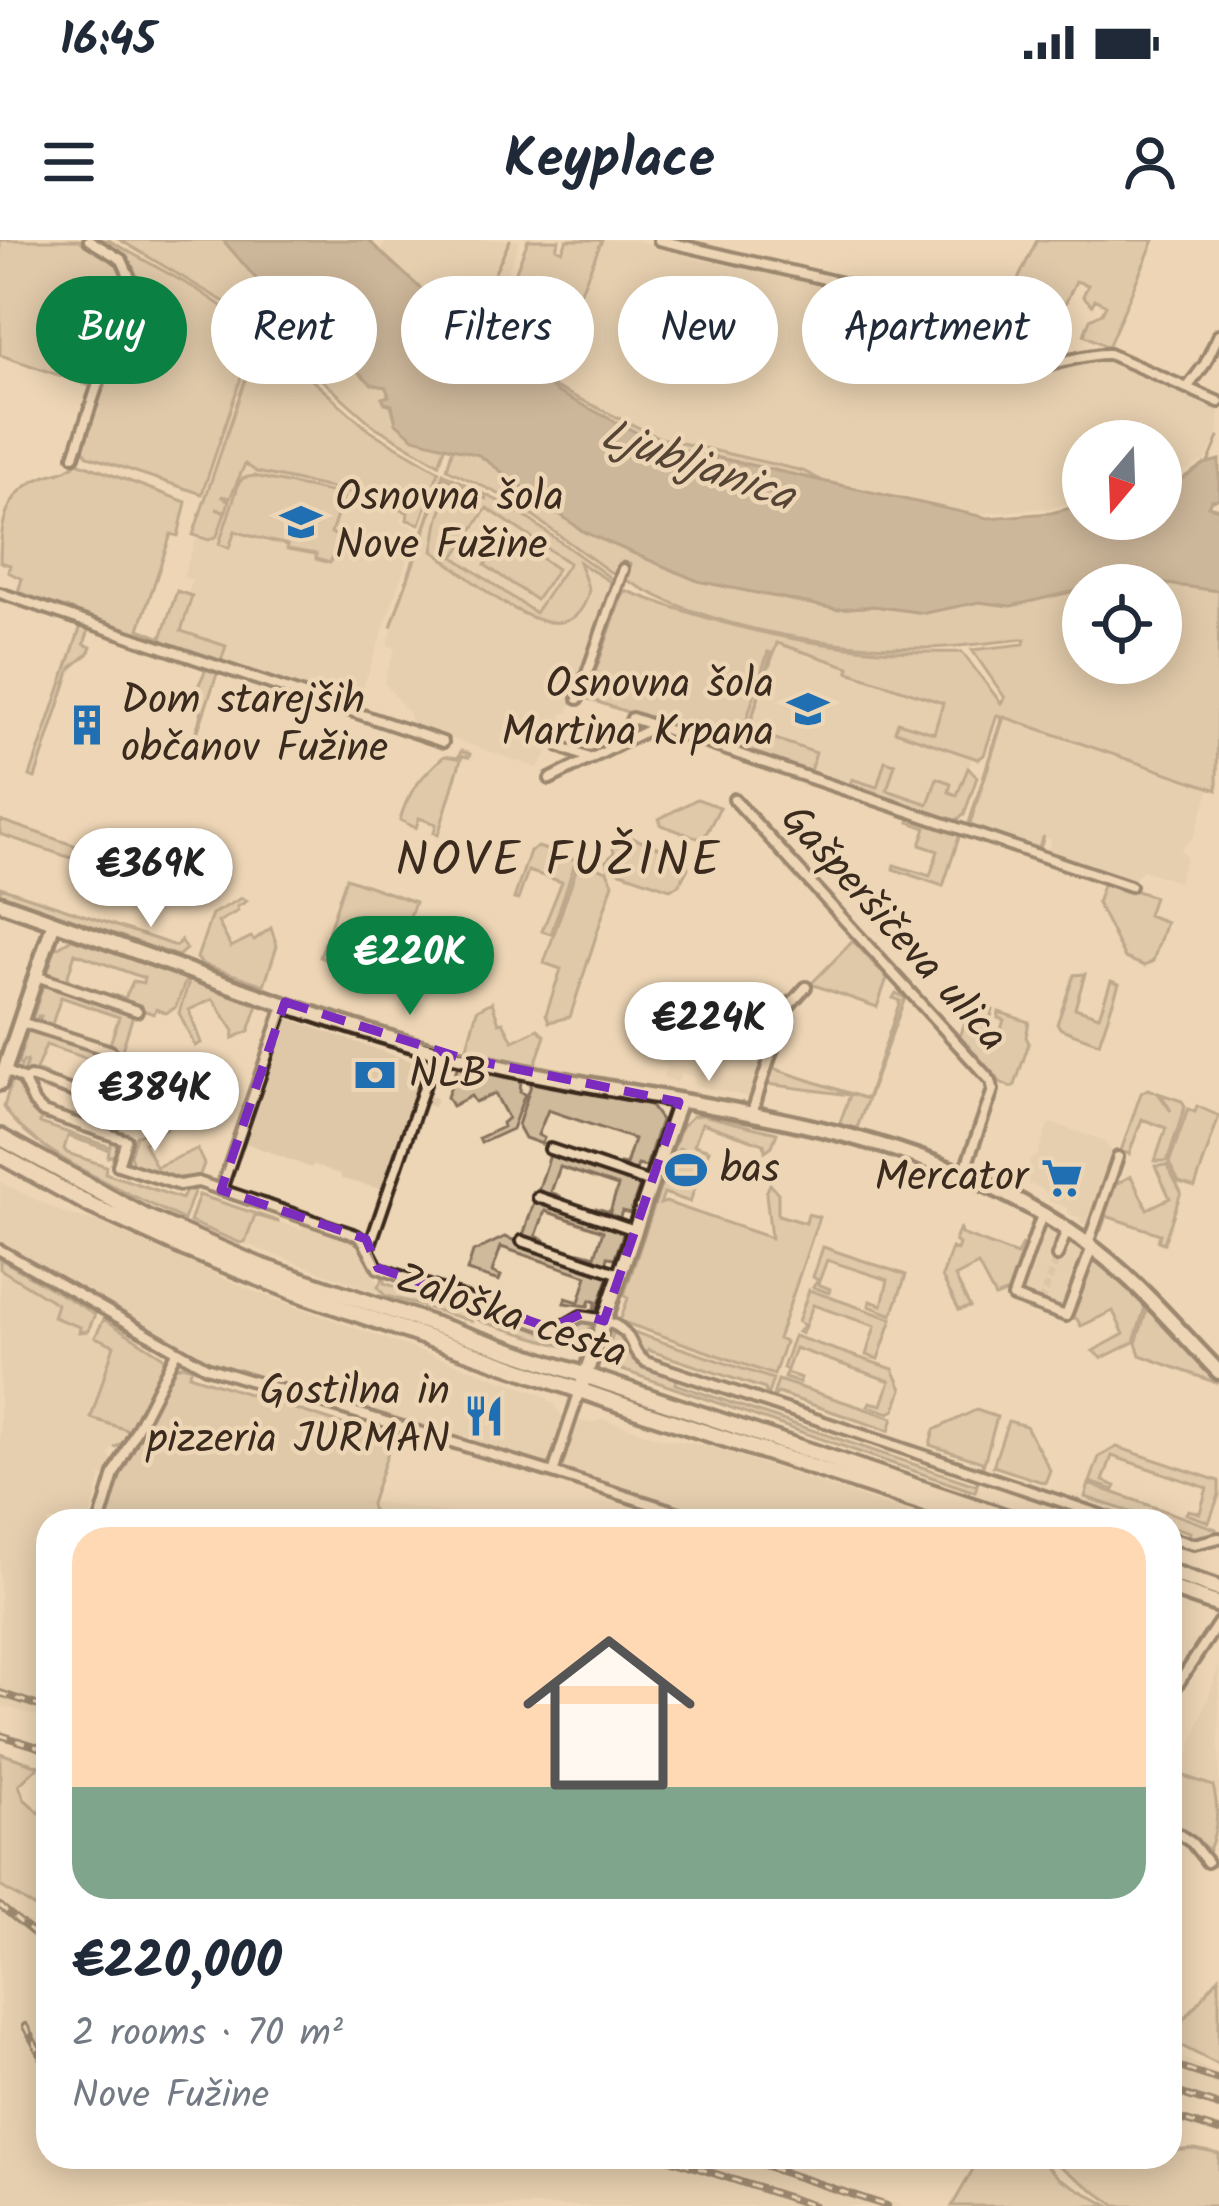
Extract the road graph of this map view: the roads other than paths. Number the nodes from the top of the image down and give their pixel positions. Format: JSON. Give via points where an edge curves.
{"nodes":[{"id":1,"x":89,"y":240,"type":"edge"},
{"id":2,"x":659,"y":240,"type":"edge"},
{"id":3,"x":1219,"y":334,"type":"edge"},
{"id":4,"x":1187,"y":388,"type":"junction"},
{"id":5,"x":1219,"y":402,"type":"edge"},
{"id":6,"x":74,"y":456,"type":"dead end"},
{"id":7,"x":623,"y":568,"type":"dead end"},
{"id":8,"x":0,"y":593,"type":"edge"},
{"id":9,"x":578,"y":699,"type":"dead end"},
{"id":10,"x":657,"y":726,"type":"junction"},
{"id":11,"x":443,"y":742,"type":"dead end"},
{"id":12,"x":623,"y":742,"type":"junction"},
{"id":13,"x":561,"y":747,"type":"dead end"},
{"id":14,"x":591,"y":759,"type":"junction"},
{"id":15,"x":550,"y":778,"type":"dead end"},
{"id":16,"x":734,"y":799,"type":"dead end"},
{"id":17,"x":1130,"y":886,"type":"dead end"},
{"id":18,"x":0,"y":903,"type":"edge"},
{"id":19,"x":54,"y":922,"type":"junction"},
{"id":20,"x":36,"y":976,"type":"junction"},
{"id":21,"x":806,"y":987,"type":"dead end"},
{"id":22,"x":286,"y":1002,"type":"junction"},
{"id":23,"x":137,"y":1010,"type":"dead end"},
{"id":24,"x":21,"y":1022,"type":"junction"},
{"id":25,"x":436,"y":1051,"type":"junction"},
{"id":26,"x":111,"y":1052,"type":"dead end"},
{"id":27,"x":2,"y":1077,"type":"edge"},
{"id":28,"x":25,"y":1080,"type":"junction"},
{"id":29,"x":679,"y":1102,"type":"junction"},
{"id":30,"x":131,"y":1112,"type":"dead end"},
{"id":31,"x":751,"y":1116,"type":"junction"},
{"id":32,"x":0,"y":1138,"type":"edge"},
{"id":33,"x":550,"y":1149,"type":"dead end"},
{"id":34,"x":0,"y":1155,"type":"edge"},
{"id":35,"x":1118,"y":1157,"type":"dead end"},
{"id":36,"x":964,"y":1172,"type":"junction"},
{"id":37,"x":651,"y":1183,"type":"junction"},
{"id":38,"x":221,"y":1190,"type":"junction"},
{"id":39,"x":538,"y":1197,"type":"dead end"},
{"id":40,"x":1043,"y":1214,"type":"junction"},
{"id":41,"x":635,"y":1230,"type":"junction"},
{"id":42,"x":1067,"y":1230,"type":"junction"},
{"id":43,"x":522,"y":1241,"type":"dead end"},
{"id":44,"x":1090,"y":1245,"type":"junction"},
{"id":45,"x":368,"y":1249,"type":"junction"},
{"id":46,"x":0,"y":1250,"type":"edge"},
{"id":47,"x":1057,"y":1256,"type":"tunnel mouth"},
{"id":48,"x":620,"y":1274,"type":"junction"},
{"id":49,"x":604,"y":1321,"type":"junction"},
{"id":50,"x":176,"y":1352,"type":"junction"},
{"id":51,"x":1219,"y":1372,"type":"edge"},
{"id":52,"x":582,"y":1383,"type":"junction"},
{"id":53,"x":553,"y":1473,"type":"junction"},
{"id":54,"x":104,"y":1509,"type":"edge"},
{"id":55,"x":667,"y":1509,"type":"edge"},
{"id":56,"x":944,"y":1509,"type":"edge"},
{"id":57,"x":979,"y":1509,"type":"edge"},
{"id":58,"x":1084,"y":1509,"type":"edge"},
{"id":59,"x":1219,"y":1538,"type":"edge"},
{"id":60,"x":1182,"y":1541,"type":"edge"},
{"id":61,"x":1182,"y":1576,"type":"edge"},
{"id":62,"x":1219,"y":1589,"type":"edge"},
{"id":63,"x":1182,"y":1592,"type":"edge"},
{"id":64,"x":1219,"y":1605,"type":"edge"},
{"id":65,"x":1219,"y":1622,"type":"edge"},
{"id":66,"x":1182,"y":1678,"type":"edge"},
{"id":67,"x":1182,"y":1836,"type":"edge"},
{"id":68,"x":1207,"y":1862,"type":"dead end"}],
"edges":[{"from":1,"to":6,"type":"street","via":[[127,265],[132,282]]},
{"from":2,"to":4,"type":"street","via":[[889,294],[1022,364],[1109,354]]},
{"from":3,"to":4,"type":"street"},
{"from":4,"to":5,"type":"street"},
{"from":7,"to":9,"type":"street"},
{"from":8,"to":11,"type":"street"},
{"from":10,"to":12,"type":"street"},
{"from":10,"to":12,"type":"street","via":[[632,718]]},
{"from":10,"to":17,"type":"street"},
{"from":12,"to":14,"type":"street"},
{"from":13,"to":14,"type":"street"},
{"from":14,"to":15,"type":"street"},
{"from":16,"to":36,"type":"street","name":"Gašperšičeva ulica","via":[[991,1081]]},
{"from":18,"to":19,"type":"street"},
{"from":19,"to":20,"type":"street"},
{"from":19,"to":22,"type":"street"},
{"from":20,"to":23,"type":"street"},
{"from":20,"to":24,"type":"street"},
{"from":21,"to":31,"type":"street","via":[[786,1009]]},
{"from":22,"to":25,"type":"street"},
{"from":22,"to":38,"type":"street"},
{"from":24,"to":26,"type":"street"},
{"from":24,"to":27,"type":"street"},
{"from":25,"to":29,"type":"street"},
{"from":25,"to":45,"type":"street"},
{"from":27,"to":28,"type":"street"},
{"from":28,"to":30,"type":"street"},
{"from":28,"to":38,"type":"street","via":[[39,1110],[126,1140],[118,1165]]},
{"from":29,"to":31,"type":"street"},
{"from":29,"to":37,"type":"street"},
{"from":31,"to":36,"type":"street","via":[[881,1143]]},
{"from":32,"to":52,"type":"main road","name":"Zaloška cesta","via":[[231,1254]]},
{"from":33,"to":37,"type":"street"},
{"from":34,"to":52,"type":"main road","name":"Zaloška cesta","via":[[220,1263]]},
{"from":35,"to":44,"type":"street"},
{"from":36,"to":40,"type":"street"},
{"from":37,"to":41,"type":"street"},
{"from":38,"to":45,"type":"street","via":[[356,1235]]},
{"from":39,"to":41,"type":"street"},
{"from":40,"to":42,"type":"street"},
{"from":40,"to":44,"type":"street","via":[[1013,1298],[1066,1316]]},
{"from":41,"to":48,"type":"street"},
{"from":42,"to":44,"type":"street"},
{"from":42,"to":47,"type":"street"},
{"from":43,"to":48,"type":"street"},
{"from":44,"to":51,"type":"street"},
{"from":45,"to":49,"type":"street","via":[[378,1268],[554,1329],[581,1316]]},
{"from":46,"to":50,"type":"street"},
{"from":48,"to":49,"type":"street"},
{"from":49,"to":52,"type":"street"},
{"from":49,"to":58,"type":"street","via":[[623,1330],[642,1360]]},
{"from":50,"to":53,"type":"street"},
{"from":50,"to":54,"type":"street"},
{"from":52,"to":53,"type":"street","name":"Zaloška cesta"},
{"from":52,"to":56,"type":"main road","name":"Zaloška cesta"},
{"from":52,"to":57,"type":"main road","name":"Zaloška cesta"},
{"from":53,"to":55,"type":"street"},
{"from":59,"to":60,"type":"street"},
{"from":61,"to":62,"type":"main road"},
{"from":63,"to":64,"type":"main road"},
{"from":65,"to":66,"type":"street"},
{"from":67,"to":68,"type":"street"}]}
